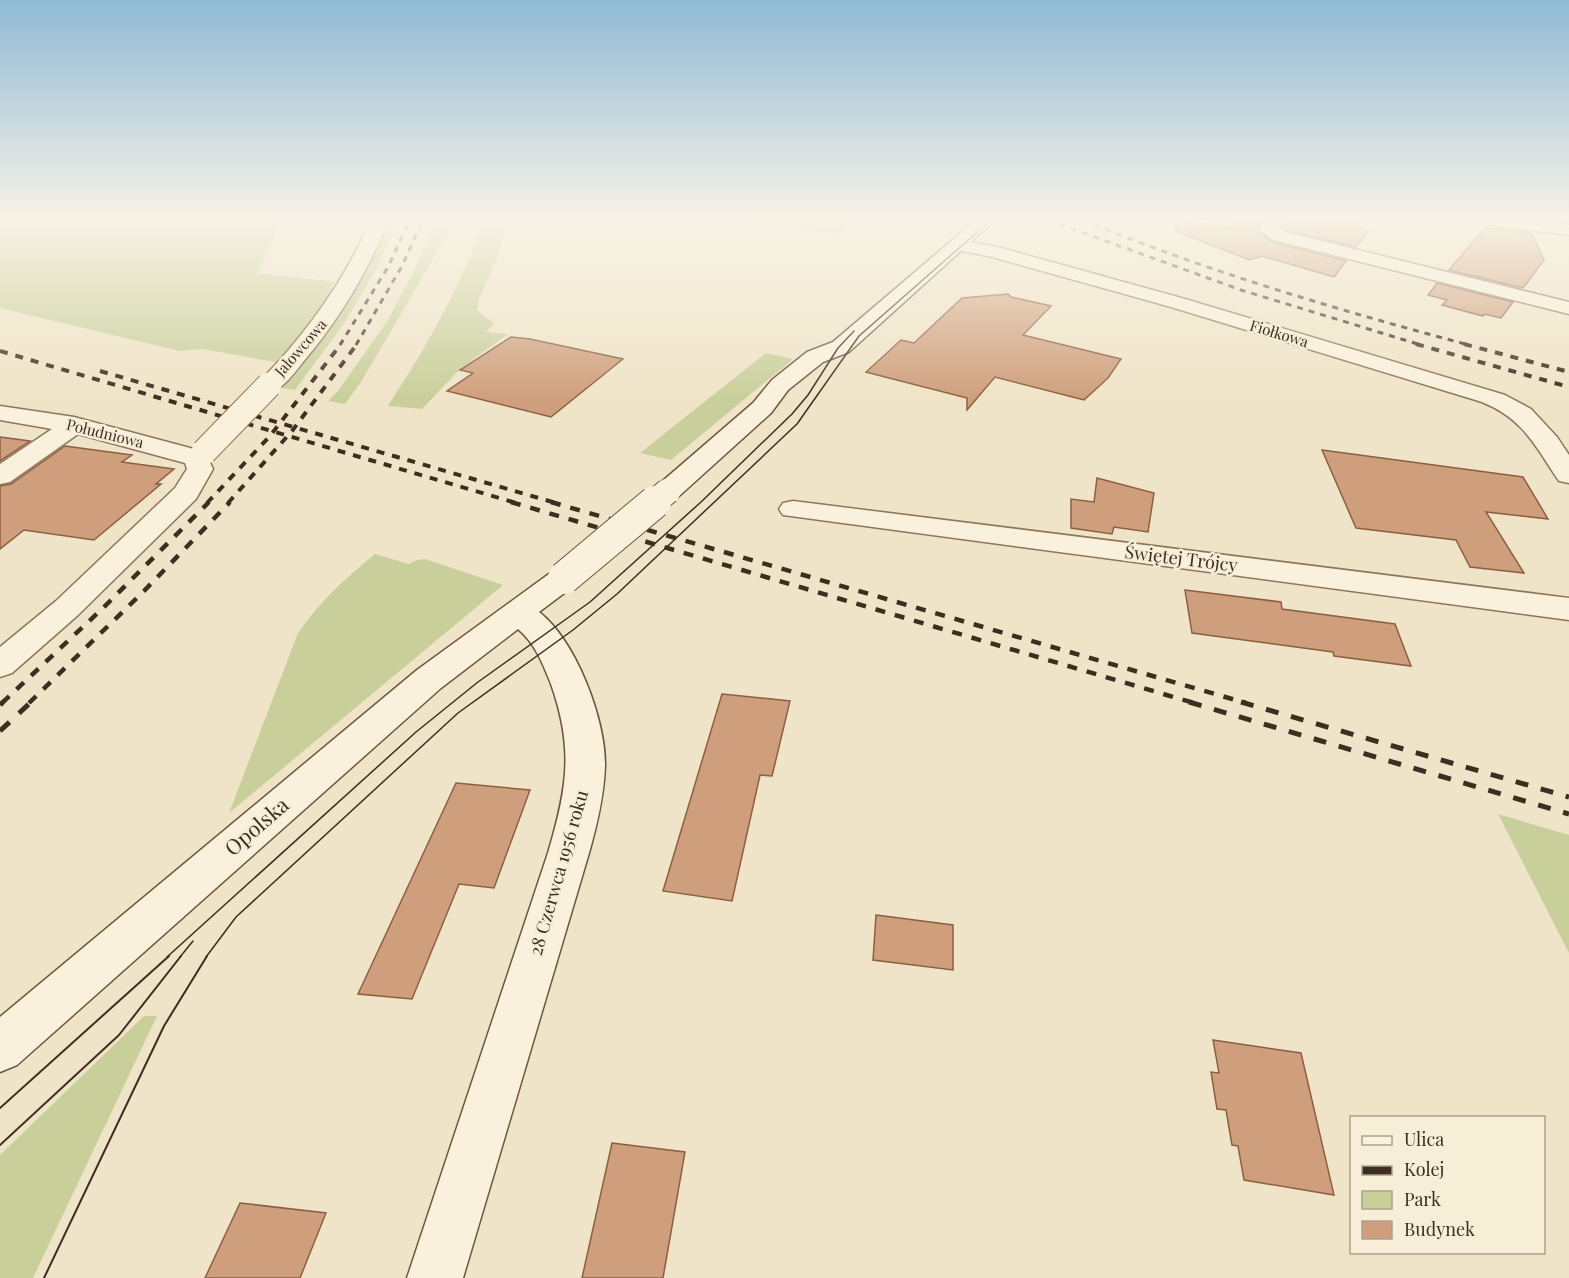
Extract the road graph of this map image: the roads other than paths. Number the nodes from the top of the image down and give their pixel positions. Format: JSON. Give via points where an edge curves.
{"nodes":[{"id":1,"x":353,"y":280,"type":"edge"},
{"id":2,"x":918,"y":280,"type":"edge"},
{"id":3,"x":1094,"y":280,"type":"edge"},
{"id":4,"x":1467,"y":280,"type":"edge"},
{"id":5,"x":1569,"y":308,"type":"edge"},
{"id":6,"x":0,"y":413,"type":"edge"},
{"id":7,"x":74,"y":425,"type":"junction"},
{"id":8,"x":200,"y":460,"type":"junction"},
{"id":9,"x":1569,"y":475,"type":"edge"},
{"id":10,"x":0,"y":476,"type":"edge"},
{"id":11,"x":793,"y":509,"type":"dead end"},
{"id":12,"x":1569,"y":609,"type":"edge"},
{"id":13,"x":518,"y":612,"type":"junction"},
{"id":14,"x":0,"y":665,"type":"edge"},
{"id":15,"x":0,"y":1048,"type":"edge"},
{"id":16,"x":435,"y":1278,"type":"edge"}],
"edges":[{"from":1,"to":8,"type":"street","name":"Jałowcowa","bridge":true,"via":[[291,364]]},
{"from":2,"to":13,"type":"street","bridge":true,"via":[[841,346],[834,361],[818,375],[762,408],[564,578]]},
{"from":3,"to":9,"type":"street","name":"Fiołkowa","via":[[1479,393],[1522,415],[1542,435]]},
{"from":4,"to":5,"type":"street"},
{"from":6,"to":7,"type":"street","name":"Południowa"},
{"from":7,"to":8,"type":"street","name":"Południowa"},
{"from":7,"to":10,"type":"street"},
{"from":8,"to":14,"type":"street","name":"Jałowcowa","via":[[186,493],[67,608]]},
{"from":11,"to":12,"type":"street","name":"Świętej Trójcy"},
{"from":13,"to":15,"type":"street","name":"Opolska","via":[[429,679]]},
{"from":13,"to":16,"type":"street","name":"28 Czerwca 1956 roku","via":[[546,640],[571,692],[585,747],[586,779],[561,875]]}]}
